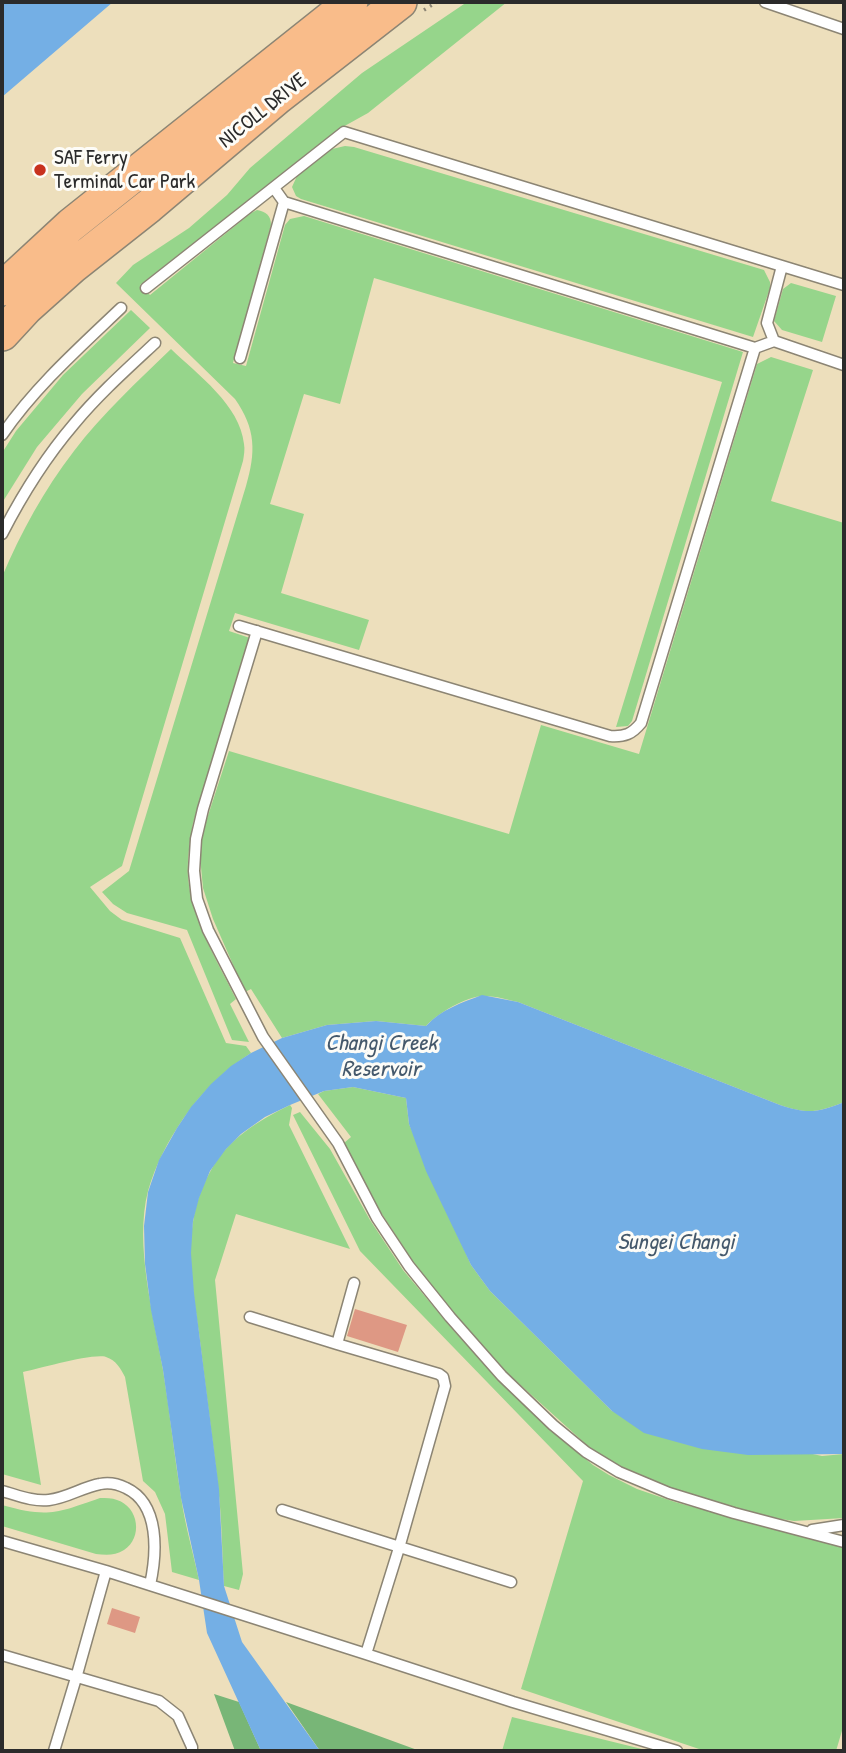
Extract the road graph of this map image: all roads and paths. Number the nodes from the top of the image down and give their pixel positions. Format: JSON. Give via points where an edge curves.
{"nodes":[{"id":1,"x":351,"y":2,"type":"edge"},
{"id":2,"x":400,"y":2,"type":"edge"},
{"id":3,"x":765,"y":2,"type":"edge"},
{"id":4,"x":844,"y":29,"type":"edge"},
{"id":5,"x":274,"y":188,"type":"junction"},
{"id":6,"x":284,"y":202,"type":"junction"},
{"id":7,"x":782,"y":266,"type":"junction"},
{"id":8,"x":844,"y":285,"type":"edge"},
{"id":9,"x":145,"y":288,"type":"dead end"},
{"id":10,"x":2,"y":289,"type":"edge"},
{"id":11,"x":121,"y":308,"type":"dead end"},
{"id":12,"x":2,"y":334,"type":"edge"},
{"id":13,"x":774,"y":341,"type":"junction"},
{"id":14,"x":155,"y":343,"type":"dead end"},
{"id":15,"x":755,"y":348,"type":"junction"},
{"id":16,"x":240,"y":359,"type":"dead end"},
{"id":17,"x":844,"y":365,"type":"edge"},
{"id":18,"x":2,"y":435,"type":"edge"},
{"id":19,"x":2,"y":534,"type":"edge"},
{"id":20,"x":239,"y":626,"type":"dead end"},
{"id":21,"x":257,"y":631,"type":"junction"},
{"id":22,"x":354,"y":1283,"type":"dead end"},
{"id":23,"x":250,"y":1317,"type":"dead end"},
{"id":24,"x":337,"y":1344,"type":"junction"},
{"id":25,"x":2,"y":1491,"type":"edge"},
{"id":26,"x":282,"y":1510,"type":"dead end"},
{"id":27,"x":844,"y":1525,"type":"edge"},
{"id":28,"x":805,"y":1531,"type":"junction"},
{"id":29,"x":2,"y":1541,"type":"edge"},
{"id":30,"x":844,"y":1542,"type":"edge"},
{"id":31,"x":399,"y":1548,"type":"junction"},
{"id":32,"x":106,"y":1571,"type":"junction"},
{"id":33,"x":511,"y":1582,"type":"dead end"},
{"id":34,"x":150,"y":1585,"type":"junction"},
{"id":35,"x":366,"y":1654,"type":"junction"},
{"id":36,"x":2,"y":1655,"type":"edge"},
{"id":37,"x":76,"y":1678,"type":"junction"},
{"id":38,"x":54,"y":1751,"type":"edge"},
{"id":39,"x":192,"y":1751,"type":"edge"},
{"id":40,"x":677,"y":1751,"type":"edge"}],
"edges":[{"from":1,"to":10,"type":"main road","name":"NICOLL DRIVE","via":[[71,225]]},
{"from":2,"to":12,"type":"main road","name":"NICOLL DRIVE","via":[[73,266]]},
{"from":3,"to":4,"type":"lane"},
{"from":5,"to":6,"type":"lane"},
{"from":5,"to":7,"type":"lane","via":[[344,132]]},
{"from":5,"to":9,"type":"lane"},
{"from":6,"to":15,"type":"lane"},
{"from":6,"to":16,"type":"lane"},
{"from":7,"to":8,"type":"lane"},
{"from":7,"to":13,"type":"lane","via":[[767,323]]},
{"from":11,"to":18,"type":"lane","via":[[57,369]]},
{"from":13,"to":15,"type":"lane"},
{"from":13,"to":17,"type":"lane"},
{"from":14,"to":19,"type":"lane","via":[[74,424],[37,472]]},
{"from":15,"to":21,"type":"lane","via":[[641,723],[633,733],[610,736]]},
{"from":20,"to":21,"type":"lane"},
{"from":21,"to":28,"type":"lane","via":[[203,809],[194,871],[197,899],[208,930],[263,1037],[338,1143],[377,1218],[409,1266],[502,1376],[553,1425],[619,1472],[682,1497]]},
{"from":22,"to":24,"type":"lane"},
{"from":23,"to":24,"type":"lane"},
{"from":24,"to":31,"type":"lane","via":[[439,1374],[445,1381]]},
{"from":25,"to":34,"type":"lane","via":[[47,1500],[100,1484],[130,1489],[146,1504],[151,1520],[154,1567]]},
{"from":26,"to":31,"type":"lane"},
{"from":27,"to":28,"type":"lane"},
{"from":28,"to":30,"type":"lane"},
{"from":29,"to":32,"type":"lane"},
{"from":31,"to":33,"type":"lane"},
{"from":31,"to":35,"type":"lane"},
{"from":32,"to":34,"type":"lane"},
{"from":32,"to":37,"type":"lane"},
{"from":34,"to":35,"type":"lane"},
{"from":35,"to":40,"type":"lane"},
{"from":36,"to":37,"type":"lane"},
{"from":37,"to":38,"type":"lane"},
{"from":37,"to":39,"type":"lane","via":[[159,1701],[178,1716]]}]}
